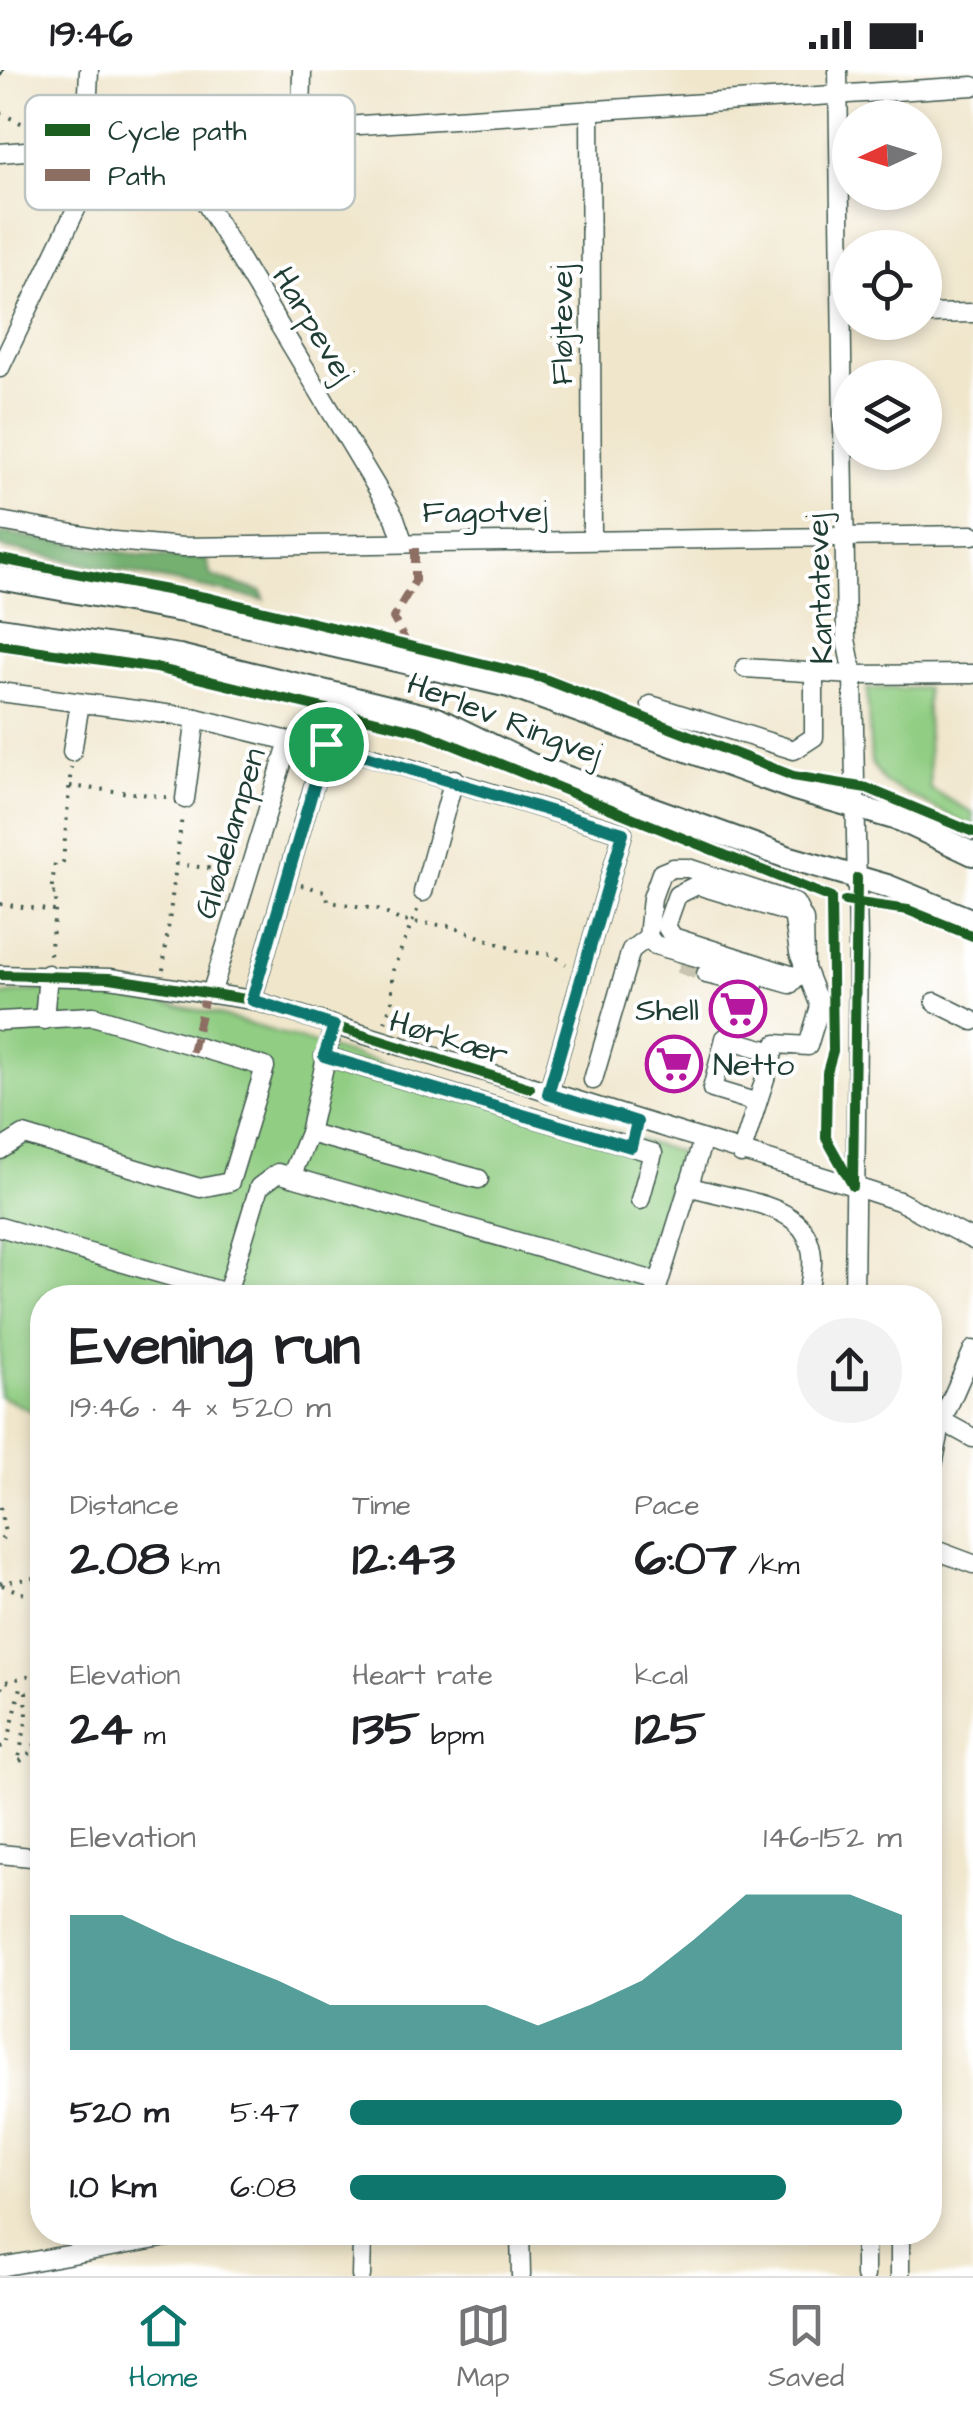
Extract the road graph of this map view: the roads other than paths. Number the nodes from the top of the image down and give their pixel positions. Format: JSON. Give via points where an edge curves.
{"nodes":[{"id":1,"x":89,"y":70,"type":"edge"},
{"id":2,"x":302,"y":70,"type":"edge"},
{"id":3,"x":838,"y":70,"type":"edge"},
{"id":4,"x":973,"y":86,"type":"edge"},
{"id":5,"x":840,"y":94,"type":"junction"},
{"id":6,"x":88,"y":95,"type":"edge"},
{"id":7,"x":302,"y":95,"type":"edge"},
{"id":8,"x":590,"y":110,"type":"junction"},
{"id":9,"x":355,"y":125,"type":"edge"},
{"id":10,"x":25,"y":151,"type":"edge"},
{"id":11,"x":0,"y":153,"type":"edge"},
{"id":12,"x":76,"y":210,"type":"edge"},
{"id":13,"x":210,"y":210,"type":"edge"},
{"id":14,"x":844,"y":230,"type":"edge"},
{"id":15,"x":973,"y":312,"type":"edge"},
{"id":16,"x":942,"y":313,"type":"edge"},
{"id":17,"x":847,"y":340,"type":"edge"},
{"id":18,"x":0,"y":368,"type":"edge"},
{"id":19,"x":0,"y":521,"type":"edge"},
{"id":20,"x":973,"y":535,"type":"edge"},
{"id":21,"x":845,"y":538,"type":"junction"},
{"id":22,"x":592,"y":540,"type":"junction"},
{"id":23,"x":403,"y":541,"type":"junction"},
{"id":24,"x":0,"y":578,"type":"edge"},
{"id":25,"x":0,"y":628,"type":"edge"},
{"id":26,"x":745,"y":668,"type":"dead end"},
{"id":27,"x":814,"y":674,"type":"junction"},
{"id":28,"x":973,"y":674,"type":"edge"},
{"id":29,"x":853,"y":676,"type":"junction"},
{"id":30,"x":0,"y":692,"type":"edge"},
{"id":31,"x":80,"y":703,"type":"junction"},
{"id":32,"x":651,"y":705,"type":"dead end"},
{"id":33,"x":196,"y":718,"type":"junction"},
{"id":34,"x":72,"y":752,"type":"road end"},
{"id":35,"x":454,"y":780,"type":"junction"},
{"id":36,"x":184,"y":799,"type":"road end"},
{"id":37,"x":854,"y":805,"type":"junction"},
{"id":38,"x":973,"y":854,"type":"edge"},
{"id":39,"x":857,"y":878,"type":"junction"},
{"id":40,"x":423,"y":892,"type":"road end"},
{"id":41,"x":973,"y":921,"type":"edge"},
{"id":42,"x":648,"y":937,"type":"junction"},
{"id":43,"x":631,"y":950,"type":"junction"},
{"id":44,"x":680,"y":964,"type":"tunnel mouth"},
{"id":45,"x":48,"y":974,"type":"junction"},
{"id":46,"x":706,"y":974,"type":"tunnel mouth"},
{"id":47,"x":0,"y":975,"type":"edge"},
{"id":48,"x":798,"y":976,"type":"junction"},
{"id":49,"x":211,"y":994,"type":"junction"},
{"id":50,"x":252,"y":1000,"type":"junction"},
{"id":51,"x":935,"y":1002,"type":"dead end"},
{"id":52,"x":0,"y":1020,"type":"edge"},
{"id":53,"x":44,"y":1020,"type":"junction"},
{"id":54,"x":973,"y":1021,"type":"edge"},
{"id":55,"x":334,"y":1026,"type":"junction"},
{"id":56,"x":773,"y":1052,"type":"junction"},
{"id":57,"x":324,"y":1056,"type":"junction"},
{"id":58,"x":594,"y":1080,"type":"dead end"},
{"id":59,"x":539,"y":1091,"type":"junction"},
{"id":60,"x":755,"y":1102,"type":"junction"},
{"id":61,"x":522,"y":1116,"type":"junction"},
{"id":62,"x":637,"y":1122,"type":"junction"},
{"id":63,"x":309,"y":1133,"type":"junction"},
{"id":64,"x":702,"y":1143,"type":"junction"},
{"id":65,"x":631,"y":1147,"type":"junction"},
{"id":66,"x":0,"y":1150,"type":"edge"},
{"id":67,"x":741,"y":1154,"type":"junction"},
{"id":68,"x":291,"y":1177,"type":"junction"},
{"id":69,"x":479,"y":1180,"type":"dead end"},
{"id":70,"x":230,"y":1182,"type":"junction"},
{"id":71,"x":688,"y":1186,"type":"junction"},
{"id":72,"x":853,"y":1186,"type":"junction"},
{"id":73,"x":256,"y":1197,"type":"junction"},
{"id":74,"x":640,"y":1200,"type":"dead end"},
{"id":75,"x":0,"y":1227,"type":"edge"},
{"id":76,"x":973,"y":1240,"type":"edge"},
{"id":77,"x":199,"y":1285,"type":"edge"},
{"id":78,"x":229,"y":1285,"type":"edge"},
{"id":79,"x":640,"y":1285,"type":"edge"},
{"id":80,"x":658,"y":1285,"type":"edge"},
{"id":81,"x":810,"y":1285,"type":"edge"},
{"id":82,"x":854,"y":1285,"type":"edge"},
{"id":83,"x":973,"y":1350,"type":"edge"},
{"id":84,"x":942,"y":1421,"type":"joint"},
{"id":85,"x":973,"y":1438,"type":"edge"},
{"id":86,"x":942,"y":1552,"type":"edge"},
{"id":87,"x":973,"y":1564,"type":"edge"},
{"id":88,"x":0,"y":1854,"type":"edge"},
{"id":89,"x":30,"y":1857,"type":"edge"},
{"id":90,"x":123,"y":2245,"type":"edge"},
{"id":91,"x":362,"y":2245,"type":"edge"},
{"id":92,"x":520,"y":2245,"type":"edge"},
{"id":93,"x":865,"y":2245,"type":"edge"},
{"id":94,"x":900,"y":2245,"type":"edge"},
{"id":95,"x":0,"y":2267,"type":"edge"},
{"id":96,"x":361,"y":2276,"type":"edge"},
{"id":97,"x":520,"y":2276,"type":"edge"},
{"id":98,"x":865,"y":2276,"type":"edge"},
{"id":99,"x":900,"y":2276,"type":"edge"}],
"edges":[{"from":1,"to":6,"type":"street"},
{"from":2,"to":7,"type":"street"},
{"from":3,"to":5,"type":"street","name":"Kantatevej"},
{"from":4,"to":5,"type":"street"},
{"from":5,"to":8,"type":"street"},
{"from":5,"to":14,"type":"street","name":"Kantatevej"},
{"from":8,"to":9,"type":"street"},
{"from":8,"to":22,"type":"street","name":"Fløjtevej"},
{"from":10,"to":11,"type":"street"},
{"from":12,"to":18,"type":"street"},
{"from":13,"to":23,"type":"street","name":"Harpevej"},
{"from":15,"to":16,"type":"street"},
{"from":17,"to":21,"type":"street","name":"Kantatevej"},
{"from":19,"to":23,"type":"street","name":"Fagotvej","via":[[184,547]]},
{"from":20,"to":21,"type":"street","name":"Fagotvej"},
{"from":21,"to":22,"type":"street","name":"Fagotvej"},
{"from":21,"to":29,"type":"street","name":"Kantatevej"},
{"from":22,"to":23,"type":"street","name":"Fagotvej"},
{"from":24,"to":37,"type":"main road","name":"Herlev Ringvej","via":[[188,612],[510,686]]},
{"from":25,"to":39,"type":"main road","name":"Herlev Ringvej","via":[[179,656],[437,719],[529,764]]},
{"from":26,"to":27,"type":"street"},
{"from":27,"to":29,"type":"street"},
{"from":27,"to":32,"type":"street","via":[[814,737],[794,750]]},
{"from":28,"to":29,"type":"street"},
{"from":29,"to":37,"type":"street","name":"Kantatevej"},
{"from":30,"to":31,"type":"street","name":"Glødelampen"},
{"from":31,"to":33,"type":"street","name":"Glødelampen"},
{"from":31,"to":34,"type":"street"},
{"from":33,"to":36,"type":"street"},
{"from":33,"to":49,"type":"street","name":"Glødelampen","via":[[288,742]]},
{"from":35,"to":40,"type":"street"},
{"from":35,"to":50,"type":"street","via":[[326,744]]},
{"from":35,"to":59,"type":"street","via":[[623,833]]},
{"from":37,"to":38,"type":"main road","name":"Herlev Ringvej"},
{"from":37,"to":39,"type":"street","name":"Kantatevej"},
{"from":39,"to":41,"type":"main road","name":"Herlev Ringvej"},
{"from":39,"to":72,"type":"street","name":"Kantatevej"},
{"from":42,"to":43,"type":"street"},
{"from":42,"to":48,"type":"street","via":[[655,945]]},
{"from":42,"to":48,"type":"street","via":[[661,873],[688,868],[795,903],[804,920]]},
{"from":43,"to":44,"type":"street"},
{"from":43,"to":58,"type":"street"},
{"from":45,"to":47,"type":"street","name":"Hørkær"},
{"from":45,"to":49,"type":"street","name":"Hørkær"},
{"from":45,"to":53,"type":"street"},
{"from":46,"to":48,"type":"street","via":[[778,990]]},
{"from":48,"to":48,"type":"street","via":[[793,914],[697,885],[678,896],[666,926],[672,937]]},
{"from":48,"to":56,"type":"street","via":[[820,1006],[808,1046],[776,1044]]},
{"from":49,"to":50,"type":"street","name":"Hørkær"},
{"from":50,"to":55,"type":"street","name":"Hørkær"},
{"from":51,"to":54,"type":"street"},
{"from":52,"to":53,"type":"street"},
{"from":53,"to":70,"type":"street","via":[[93,1016],[265,1067]]},
{"from":55,"to":57,"type":"street"},
{"from":55,"to":59,"type":"street","name":"Hørkær"},
{"from":56,"to":60,"type":"street"},
{"from":56,"to":60,"type":"street","via":[[725,1038],[712,1088]]},
{"from":57,"to":61,"type":"street"},
{"from":57,"to":63,"type":"street"},
{"from":59,"to":61,"type":"street"},
{"from":59,"to":62,"type":"street","name":"Hørkær"},
{"from":60,"to":67,"type":"street"},
{"from":61,"to":65,"type":"street"},
{"from":62,"to":64,"type":"street","name":"Hørkær"},
{"from":62,"to":65,"type":"street"},
{"from":63,"to":68,"type":"street"},
{"from":63,"to":69,"type":"street"},
{"from":64,"to":67,"type":"street","name":"Hørkær"},
{"from":64,"to":71,"type":"street"},
{"from":65,"to":74,"type":"street","via":[[653,1154]]},
{"from":66,"to":70,"type":"street","via":[[24,1135],[200,1188]]},
{"from":67,"to":72,"type":"street","name":"Hørkær"},
{"from":68,"to":73,"type":"street","via":[[278,1174]]},
{"from":68,"to":79,"type":"street"},
{"from":70,"to":73,"type":"street"},
{"from":71,"to":80,"type":"street"},
{"from":71,"to":81,"type":"street","via":[[796,1218],[813,1238]]},
{"from":72,"to":76,"type":"street","name":"Hørkær"},
{"from":72,"to":82,"type":"street","name":"Kantatevej"},
{"from":73,"to":78,"type":"street"},
{"from":75,"to":77,"type":"street"},
{"from":83,"to":84,"type":"street"},
{"from":84,"to":85,"type":"street"},
{"from":86,"to":87,"type":"street"},
{"from":88,"to":89,"type":"street"},
{"from":90,"to":95,"type":"street"},
{"from":91,"to":96,"type":"street"},
{"from":92,"to":97,"type":"street"},
{"from":93,"to":98,"type":"street"},
{"from":94,"to":99,"type":"street"}]}
